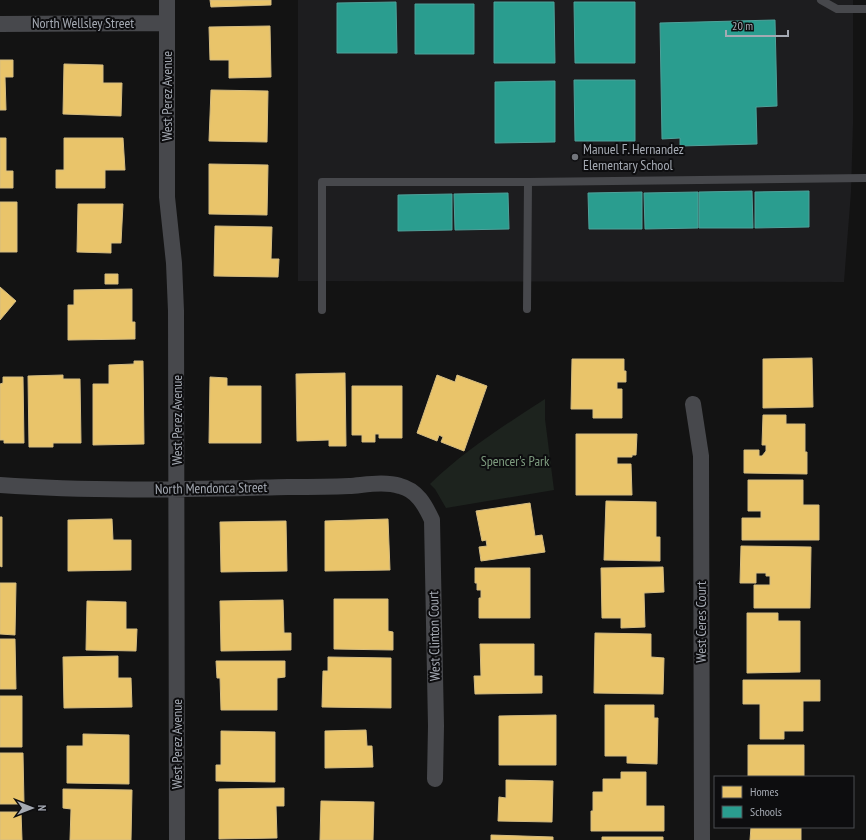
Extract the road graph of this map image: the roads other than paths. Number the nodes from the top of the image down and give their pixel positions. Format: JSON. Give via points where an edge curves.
{"nodes":[{"id":1,"x":167,"y":0,"type":"edge"},
{"id":2,"x":821,"y":0,"type":"edge"},
{"id":3,"x":866,"y":9,"type":"edge"},
{"id":4,"x":167,"y":23,"type":"junction"},
{"id":5,"x":0,"y":24,"type":"edge"},
{"id":6,"x":866,"y":178,"type":"edge"},
{"id":7,"x":528,"y":182,"type":"junction"},
{"id":8,"x":528,"y":309,"type":"dead end"},
{"id":9,"x":322,"y":310,"type":"dead end"},
{"id":10,"x":693,"y":404,"type":"dead end"},
{"id":11,"x":0,"y":485,"type":"edge"},
{"id":12,"x":177,"y":489,"type":"junction"},
{"id":13,"x":418,"y":496,"type":"joint"},
{"id":14,"x":435,"y":779,"type":"dead end"},
{"id":15,"x":177,"y":840,"type":"edge"},
{"id":16,"x":702,"y":840,"type":"edge"}],
"edges":[{"from":1,"to":4,"type":"street","name":"West Perez Avenue"},
{"from":2,"to":3,"type":"lane","via":[[837,8]]},
{"from":4,"to":5,"type":"street","name":"North Wellsley Street"},
{"from":4,"to":12,"type":"street","name":"West Perez Avenue","via":[[167,181],[176,298]]},
{"from":6,"to":7,"type":"lane"},
{"from":7,"to":8,"type":"lane"},
{"from":7,"to":9,"type":"lane","via":[[322,182]]},
{"from":10,"to":16,"type":"street","name":"West Ceres Court","via":[[701,456]]},
{"from":11,"to":12,"type":"street","name":"North Mendonca Street","via":[[80,489]]},
{"from":12,"to":13,"type":"street","name":"North Mendonca Street","via":[[387,484],[400,486]]},
{"from":12,"to":15,"type":"street","name":"West Perez Avenue"},
{"from":13,"to":14,"type":"street","name":"West Clinton Court","via":[[432,520]]}]}
